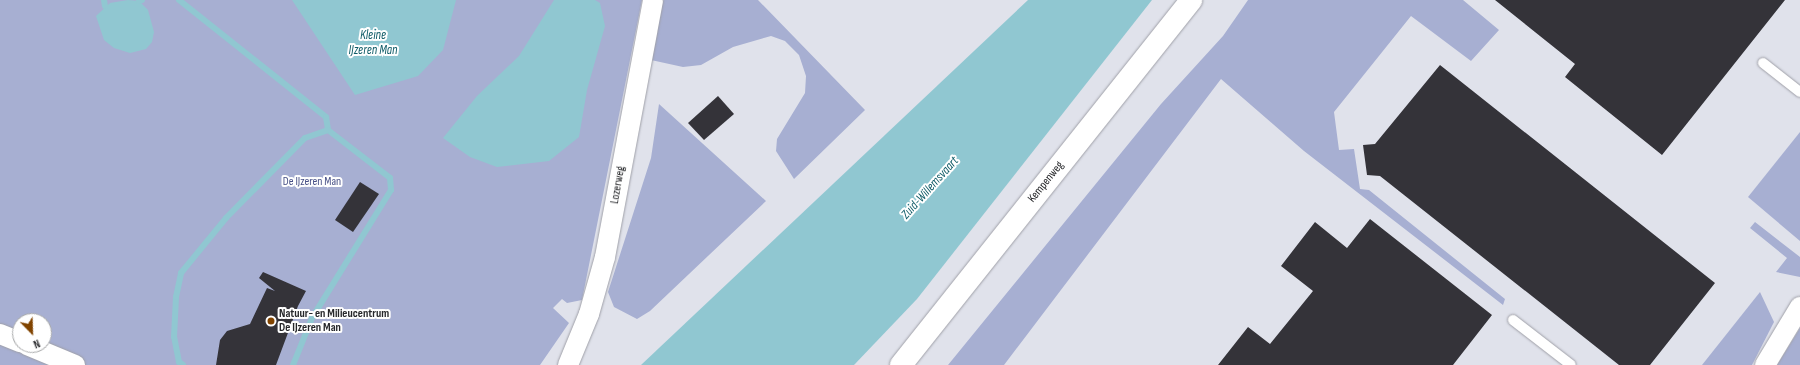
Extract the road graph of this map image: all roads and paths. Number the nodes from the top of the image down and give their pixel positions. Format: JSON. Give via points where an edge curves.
{"nodes":[{"id":1,"x":653,"y":0,"type":"edge"},
{"id":2,"x":1191,"y":0,"type":"edge"},
{"id":3,"x":1763,"y":63,"type":"dead end"},
{"id":4,"x":1800,"y":92,"type":"edge"},
{"id":5,"x":1800,"y":307,"type":"edge"},
{"id":6,"x":1513,"y":320,"type":"dead end"},
{"id":7,"x":0,"y":334,"type":"edge"},
{"id":8,"x":12,"y":339,"type":"edge"},
{"id":9,"x":46,"y":353,"type":"edge"},
{"id":10,"x":75,"y":365,"type":"edge"},
{"id":11,"x":568,"y":365,"type":"edge"},
{"id":12,"x":901,"y":365,"type":"edge"},
{"id":13,"x":1571,"y":365,"type":"edge"},
{"id":14,"x":1765,"y":365,"type":"edge"}],
"edges":[{"from":1,"to":11,"type":"street","name":"Lozerweg","via":[[605,257],[589,314]]},
{"from":2,"to":12,"type":"main road","name":"Kempenweg"},
{"from":3,"to":4,"type":"lane"},
{"from":5,"to":14,"type":"street"},
{"from":6,"to":13,"type":"lane"},
{"from":7,"to":8,"type":"street"},
{"from":9,"to":10,"type":"street"}]}
